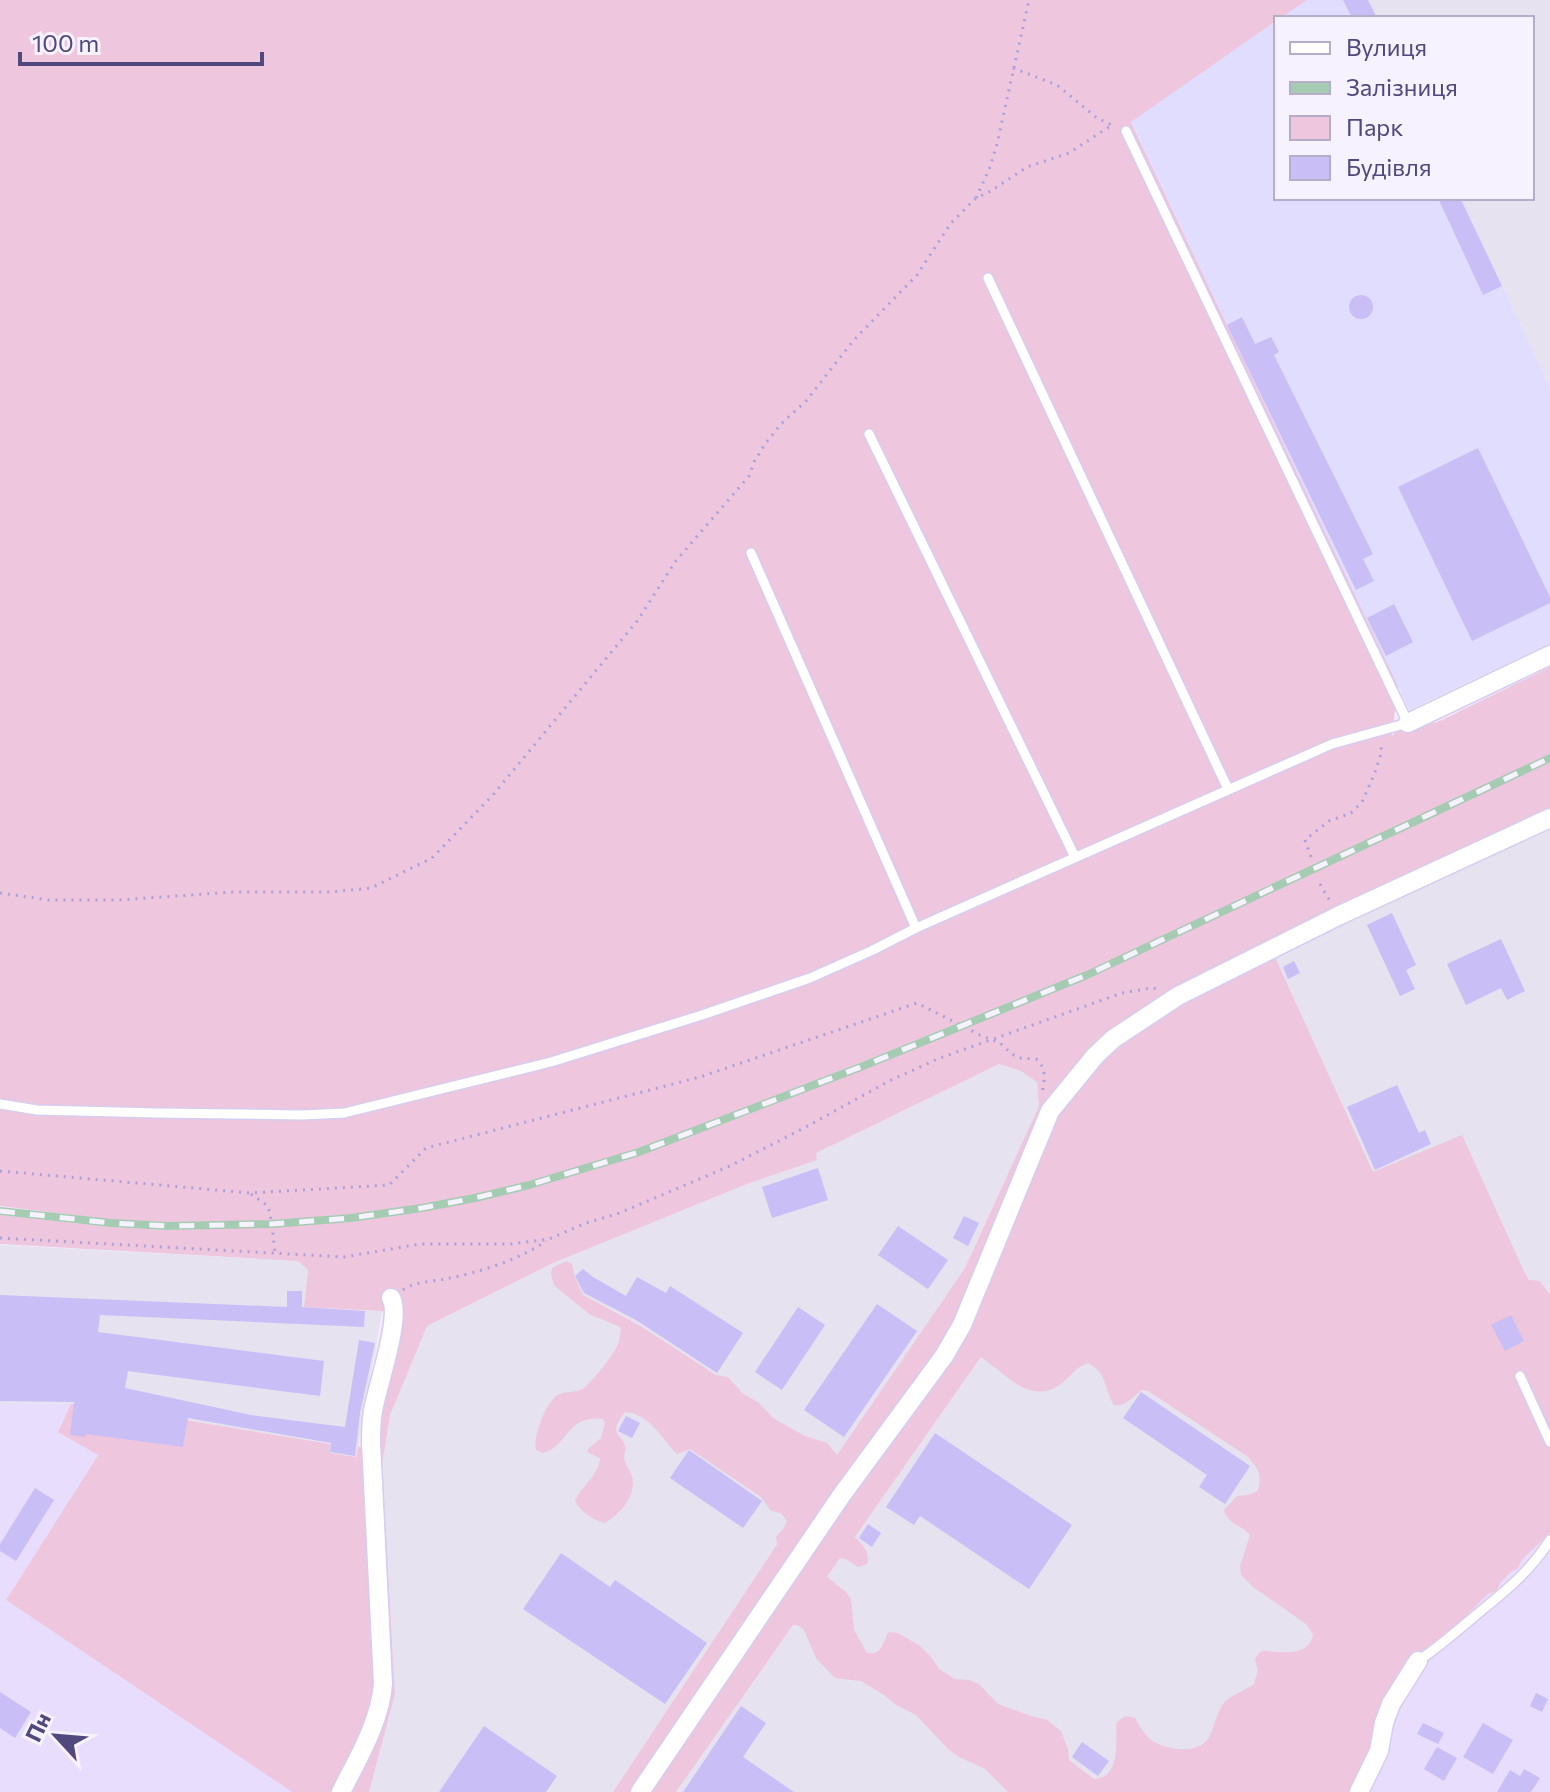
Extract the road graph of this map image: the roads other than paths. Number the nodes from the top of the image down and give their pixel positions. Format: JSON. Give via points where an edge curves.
{"nodes":[{"id":1,"x":1126,"y":131,"type":"road end"},
{"id":2,"x":988,"y":278,"type":"dead end"},
{"id":3,"x":869,"y":434,"type":"dead end"},
{"id":4,"x":751,"y":553,"type":"dead end"},
{"id":5,"x":1550,"y":655,"type":"edge"},
{"id":6,"x":1408,"y":723,"type":"junction"},
{"id":7,"x":1228,"y":789,"type":"junction"},
{"id":8,"x":1550,"y":818,"type":"edge"},
{"id":9,"x":1075,"y":857,"type":"junction"},
{"id":10,"x":916,"y":928,"type":"junction"},
{"id":11,"x":0,"y":1104,"type":"edge"},
{"id":12,"x":391,"y":1298,"type":"road end"},
{"id":13,"x":1520,"y":1376,"type":"dead end"},
{"id":14,"x":1550,"y":1442,"type":"edge"},
{"id":15,"x":1550,"y":1540,"type":"edge"},
{"id":16,"x":1418,"y":1661,"type":"joint"},
{"id":17,"x":341,"y":1792,"type":"edge"},
{"id":18,"x":640,"y":1792,"type":"edge"},
{"id":19,"x":1359,"y":1792,"type":"edge"}],
"edges":[{"from":1,"to":6,"type":"lane"},
{"from":2,"to":7,"type":"lane"},
{"from":3,"to":9,"type":"lane"},
{"from":4,"to":10,"type":"lane"},
{"from":5,"to":6,"type":"street"},
{"from":6,"to":7,"type":"lane","via":[[1332,744]]},
{"from":7,"to":9,"type":"lane"},
{"from":8,"to":18,"type":"street","via":[[1178,996],[1095,1056],[1050,1111],[962,1325],[944,1356],[841,1496]]},
{"from":9,"to":10,"type":"lane"},
{"from":10,"to":11,"type":"lane","via":[[810,978],[702,1015],[551,1062],[344,1113],[112,1112]]},
{"from":12,"to":17,"type":"street","via":[[394,1320],[372,1413],[371,1443],[382,1701]]},
{"from":13,"to":14,"type":"lane"},
{"from":15,"to":16,"type":"lane","via":[[1515,1583]]},
{"from":16,"to":19,"type":"street","via":[[1391,1704],[1379,1751]]}]}
